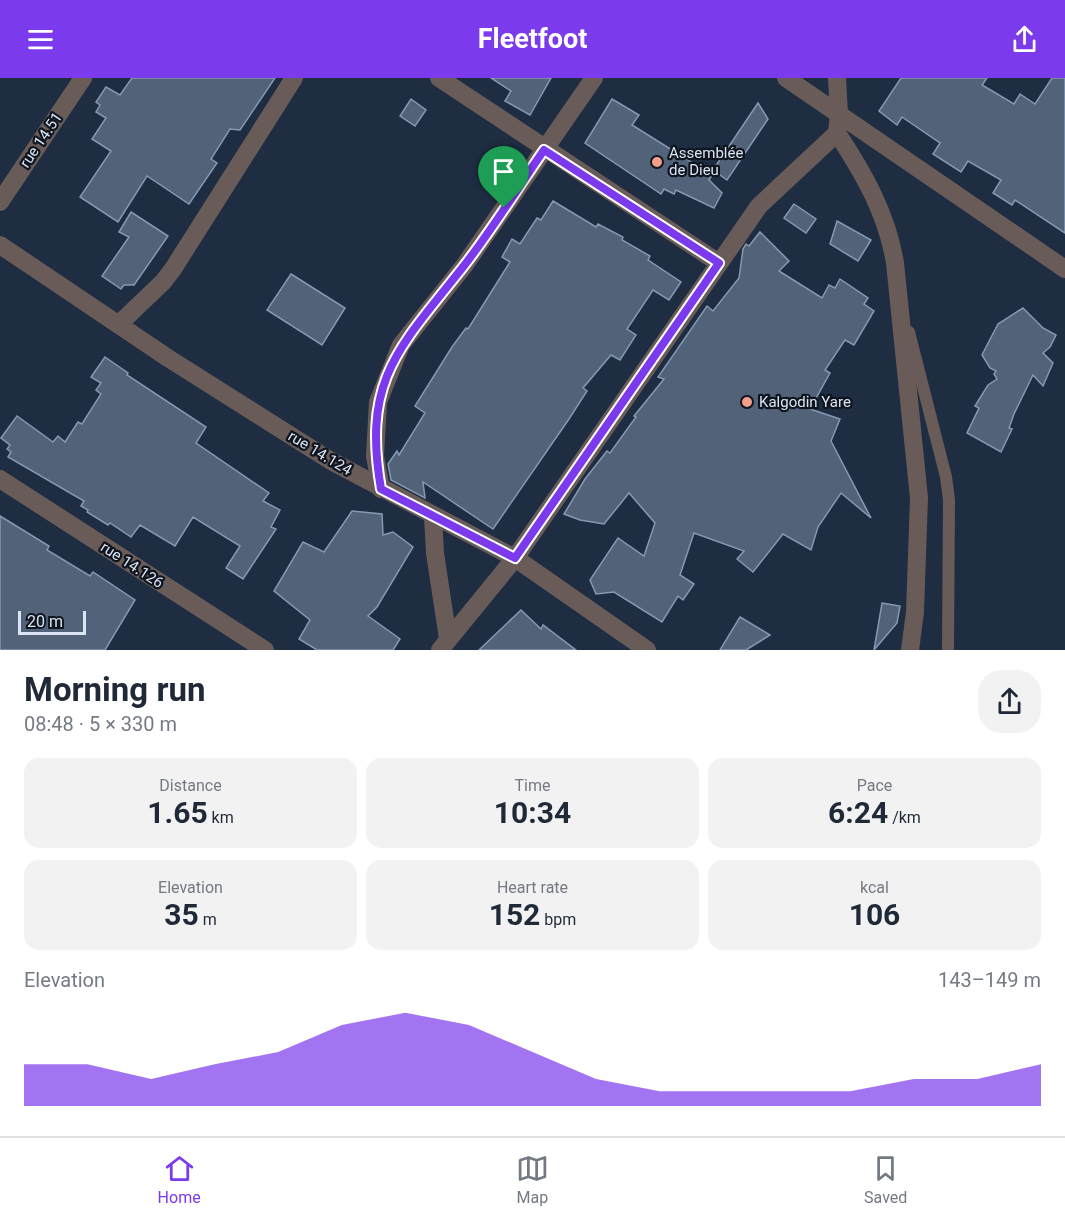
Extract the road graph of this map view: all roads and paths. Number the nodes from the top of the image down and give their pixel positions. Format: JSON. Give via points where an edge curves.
{"nodes":[{"id":1,"x":83,"y":78,"type":"edge"},
{"id":2,"x":294,"y":78,"type":"edge"},
{"id":3,"x":439,"y":78,"type":"edge"},
{"id":4,"x":594,"y":78,"type":"edge"},
{"id":5,"x":786,"y":78,"type":"edge"},
{"id":6,"x":837,"y":78,"type":"edge"},
{"id":7,"x":839,"y":114,"type":"junction"},
{"id":8,"x":837,"y":133,"type":"junction"},
{"id":9,"x":544,"y":150,"type":"junction"},
{"id":10,"x":0,"y":202,"type":"edge"},
{"id":11,"x":0,"y":245,"type":"edge"},
{"id":12,"x":719,"y":263,"type":"junction"},
{"id":13,"x":1065,"y":269,"type":"edge"},
{"id":14,"x":897,"y":292,"type":"junction"},
{"id":15,"x":119,"y":324,"type":"junction"},
{"id":16,"x":0,"y":479,"type":"edge"},
{"id":17,"x":381,"y":489,"type":"junction"},
{"id":18,"x":433,"y":517,"type":"junction"},
{"id":19,"x":515,"y":558,"type":"junction"},
{"id":20,"x":444,"y":644,"type":"edge"},
{"id":21,"x":264,"y":650,"type":"edge"},
{"id":22,"x":647,"y":650,"type":"edge"},
{"id":23,"x":910,"y":650,"type":"edge"},
{"id":24,"x":948,"y":650,"type":"edge"}],
"edges":[{"from":1,"to":10,"type":"street","name":"rue 14.51"},
{"from":2,"to":15,"type":"street","via":[[173,269]]},
{"from":3,"to":9,"type":"street"},
{"from":4,"to":9,"type":"street"},
{"from":5,"to":7,"type":"street"},
{"from":6,"to":7,"type":"street"},
{"from":7,"to":8,"type":"street"},
{"from":7,"to":13,"type":"street"},
{"from":8,"to":12,"type":"street","via":[[759,206]]},
{"from":8,"to":14,"type":"street","via":[[879,205],[890,234]]},
{"from":9,"to":12,"type":"street"},
{"from":9,"to":17,"type":"street","via":[[396,356],[378,402],[375,456]]},
{"from":11,"to":15,"type":"street","name":"rue 14.124"},
{"from":12,"to":19,"type":"street"},
{"from":14,"to":23,"type":"street","via":[[919,498]]},
{"from":14,"to":24,"type":"lane","via":[[950,500]]},
{"from":15,"to":17,"type":"street","name":"rue 14.124"},
{"from":16,"to":21,"type":"street","name":"rue 14.126"},
{"from":17,"to":18,"type":"street","name":"rue 14.124"},
{"from":18,"to":19,"type":"street","name":"rue 14.124"},
{"from":18,"to":20,"type":"street"},
{"from":19,"to":20,"type":"street"},
{"from":19,"to":22,"type":"street","name":"rue 14.124"}]}
